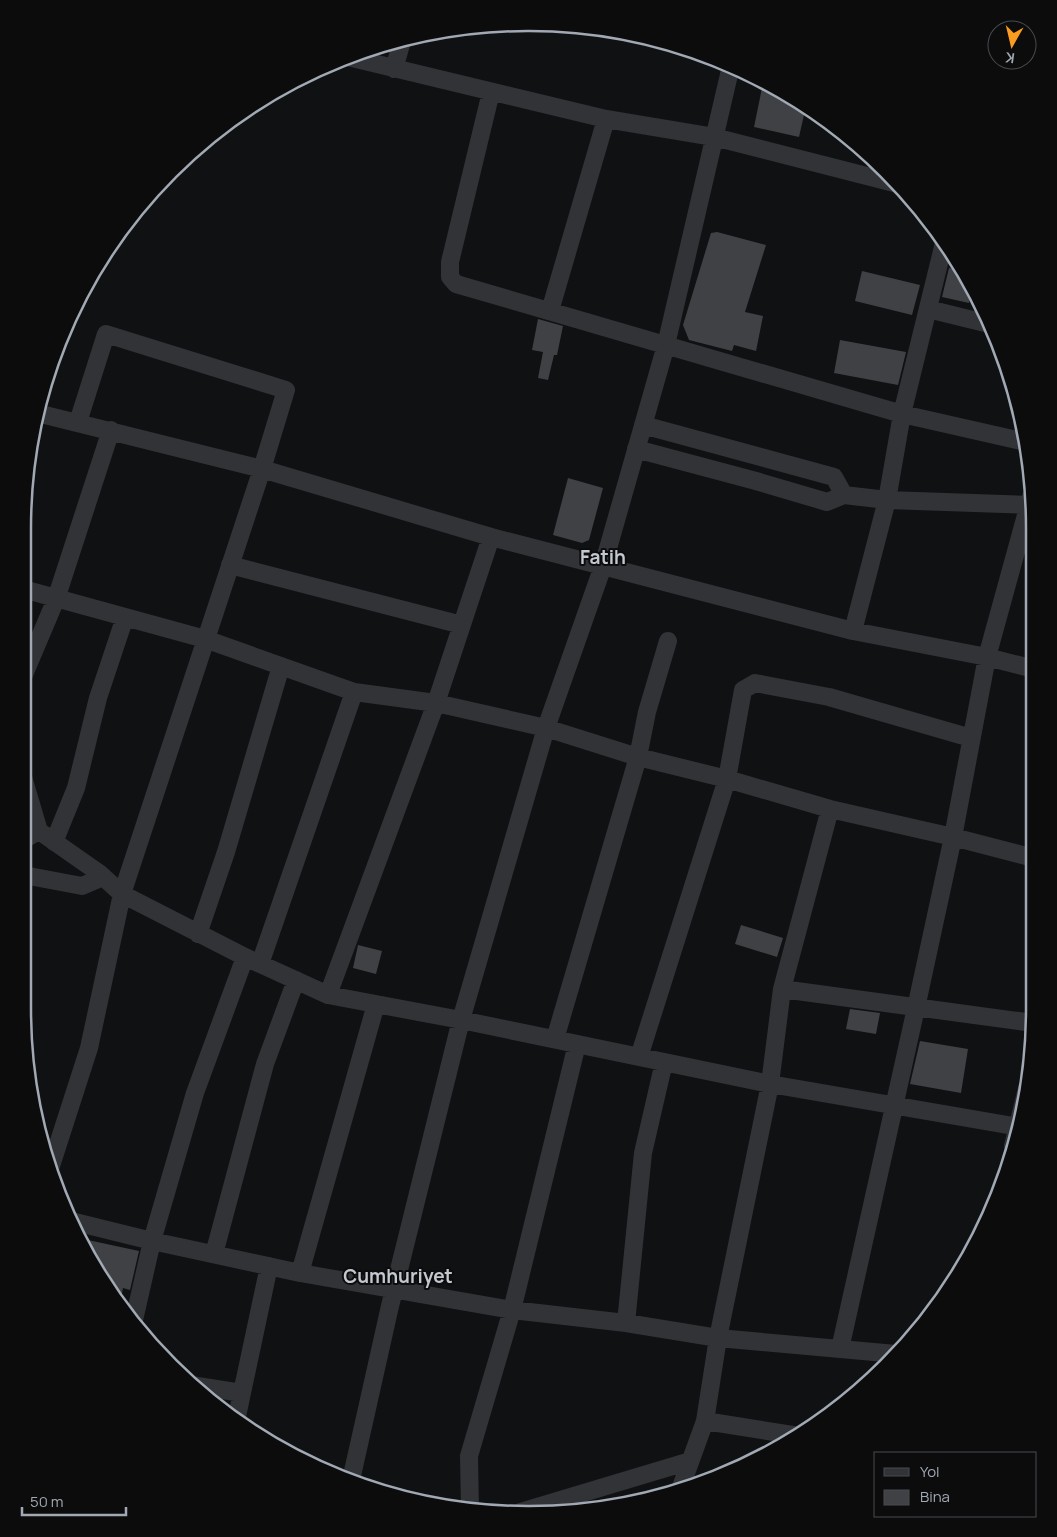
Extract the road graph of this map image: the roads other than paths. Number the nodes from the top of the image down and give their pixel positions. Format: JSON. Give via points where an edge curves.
{"nodes":[{"id":1,"x":400,"y":48,"type":"edge"},
{"id":2,"x":362,"y":61,"type":"edge"},
{"id":3,"x":394,"y":69,"type":"junction"},
{"id":4,"x":729,"y":74,"type":"edge"},
{"id":5,"x":490,"y":92,"type":"junction"},
{"id":6,"x":606,"y":120,"type":"junction"},
{"id":7,"x":714,"y":136,"type":"junction"},
{"id":8,"x":883,"y":180,"type":"edge"},
{"id":9,"x":942,"y":252,"type":"edge"},
{"id":10,"x":928,"y":309,"type":"junction"},
{"id":11,"x":550,"y":311,"type":"junction"},
{"id":12,"x":980,"y":322,"type":"edge"},
{"id":13,"x":666,"y":344,"type":"junction"},
{"id":14,"x":45,"y":414,"type":"edge"},
{"id":15,"x":902,"y":414,"type":"junction"},
{"id":16,"x":78,"y":422,"type":"junction"},
{"id":17,"x":643,"y":425,"type":"junction"},
{"id":18,"x":111,"y":430,"type":"junction"},
{"id":19,"x":1017,"y":440,"type":"edge"},
{"id":20,"x":636,"y":449,"type":"junction"},
{"id":21,"x":262,"y":469,"type":"junction"},
{"id":22,"x":844,"y":495,"type":"junction"},
{"id":23,"x":887,"y":500,"type":"junction"},
{"id":24,"x":1025,"y":501,"type":"edge"},
{"id":25,"x":1026,"y":517,"type":"edge"},
{"id":26,"x":491,"y":537,"type":"junction"},
{"id":27,"x":230,"y":565,"type":"junction"},
{"id":28,"x":603,"y":566,"type":"junction"},
{"id":29,"x":31,"y":592,"type":"edge"},
{"id":30,"x":56,"y":599,"type":"junction"},
{"id":31,"x":125,"y":617,"type":"junction"},
{"id":32,"x":462,"y":625,"type":"junction"},
{"id":33,"x":854,"y":631,"type":"junction"},
{"id":34,"x":205,"y":639,"type":"junction"},
{"id":35,"x":668,"y":641,"type":"dead end"},
{"id":36,"x":31,"y":656,"type":"edge"},
{"id":37,"x":987,"y":657,"type":"junction"},
{"id":38,"x":281,"y":666,"type":"junction"},
{"id":39,"x":1026,"y":667,"type":"edge"},
{"id":40,"x":354,"y":692,"type":"junction"},
{"id":41,"x":436,"y":703,"type":"junction"},
{"id":42,"x":546,"y":728,"type":"junction"},
{"id":43,"x":970,"y":738,"type":"junction"},
{"id":44,"x":638,"y":757,"type":"junction"},
{"id":45,"x":727,"y":779,"type":"junction"},
{"id":46,"x":31,"y":806,"type":"edge"},
{"id":47,"x":830,"y":809,"type":"junction"},
{"id":48,"x":39,"y":831,"type":"junction"},
{"id":49,"x":31,"y":835,"type":"edge"},
{"id":50,"x":953,"y":837,"type":"junction"},
{"id":51,"x":54,"y":842,"type":"junction"},
{"id":52,"x":1026,"y":856,"type":"edge"},
{"id":53,"x":31,"y":876,"type":"edge"},
{"id":54,"x":103,"y":877,"type":"junction"},
{"id":55,"x":122,"y":894,"type":"junction"},
{"id":56,"x":198,"y":934,"type":"junction"},
{"id":57,"x":253,"y":960,"type":"junction"},
{"id":58,"x":296,"y":980,"type":"junction"},
{"id":59,"x":782,"y":989,"type":"junction"},
{"id":60,"x":328,"y":995,"type":"junction"},
{"id":61,"x":376,"y":1004,"type":"junction"},
{"id":62,"x":916,"y":1008,"type":"junction"},
{"id":63,"x":461,"y":1020,"type":"junction"},
{"id":64,"x":1026,"y":1022,"type":"edge"},
{"id":65,"x":555,"y":1039,"type":"junction"},
{"id":66,"x":577,"y":1044,"type":"junction"},
{"id":67,"x":639,"y":1057,"type":"junction"},
{"id":68,"x":664,"y":1062,"type":"junction"},
{"id":69,"x":770,"y":1084,"type":"junction"},
{"id":70,"x":895,"y":1106,"type":"junction"},
{"id":71,"x":1012,"y":1126,"type":"edge"},
{"id":72,"x":54,"y":1157,"type":"edge"},
{"id":73,"x":81,"y":1223,"type":"edge"},
{"id":74,"x":152,"y":1241,"type":"junction"},
{"id":75,"x":214,"y":1254,"type":"junction"},
{"id":76,"x":269,"y":1266,"type":"junction"},
{"id":77,"x":300,"y":1273,"type":"junction"},
{"id":78,"x":395,"y":1288,"type":"junction"},
{"id":79,"x":512,"y":1310,"type":"junction"},
{"id":80,"x":136,"y":1313,"type":"edge"},
{"id":81,"x":626,"y":1323,"type":"junction"},
{"id":82,"x":718,"y":1338,"type":"junction"},
{"id":83,"x":840,"y":1350,"type":"junction"},
{"id":84,"x":886,"y":1353,"type":"edge"},
{"id":85,"x":208,"y":1388,"type":"edge"},
{"id":86,"x":242,"y":1393,"type":"junction"},
{"id":87,"x":238,"y":1412,"type":"edge"},
{"id":88,"x":705,"y":1421,"type":"junction"},
{"id":89,"x":785,"y":1434,"type":"edge"},
{"id":90,"x":690,"y":1461,"type":"junction"},
{"id":91,"x":353,"y":1473,"type":"edge"},
{"id":92,"x":684,"y":1480,"type":"edge"},
{"id":93,"x":470,"y":1502,"type":"edge"},
{"id":94,"x":541,"y":1506,"type":"edge"}],
"edges":[{"from":1,"to":3,"type":"street"},
{"from":2,"to":3,"type":"street"},
{"from":3,"to":5,"type":"street"},
{"from":4,"to":7,"type":"street"},
{"from":5,"to":6,"type":"street"},
{"from":5,"to":11,"type":"street","via":[[450,262],[450,277],[456,284]]},
{"from":6,"to":7,"type":"street"},
{"from":6,"to":11,"type":"street"},
{"from":7,"to":8,"type":"street"},
{"from":7,"to":13,"type":"street"},
{"from":9,"to":10,"type":"street"},
{"from":10,"to":12,"type":"street"},
{"from":10,"to":15,"type":"street"},
{"from":11,"to":13,"type":"street"},
{"from":13,"to":15,"type":"street"},
{"from":13,"to":17,"type":"street"},
{"from":14,"to":16,"type":"street"},
{"from":15,"to":19,"type":"street"},
{"from":15,"to":23,"type":"street"},
{"from":16,"to":18,"type":"street"},
{"from":16,"to":21,"type":"street","via":[[106,334],[286,390]]},
{"from":17,"to":20,"type":"street"},
{"from":17,"to":22,"type":"street","via":[[834,477]]},
{"from":18,"to":21,"type":"street"},
{"from":18,"to":30,"type":"street"},
{"from":20,"to":22,"type":"street","via":[[827,502]]},
{"from":20,"to":28,"type":"street"},
{"from":21,"to":26,"type":"street"},
{"from":21,"to":27,"type":"street"},
{"from":22,"to":23,"type":"street"},
{"from":23,"to":24,"type":"street"},
{"from":23,"to":33,"type":"street"},
{"from":25,"to":37,"type":"street"},
{"from":26,"to":28,"type":"street"},
{"from":26,"to":32,"type":"street"},
{"from":27,"to":32,"type":"street"},
{"from":27,"to":34,"type":"street"},
{"from":28,"to":33,"type":"street"},
{"from":28,"to":42,"type":"street"},
{"from":29,"to":30,"type":"street"},
{"from":30,"to":31,"type":"street"},
{"from":30,"to":36,"type":"street"},
{"from":31,"to":34,"type":"street"},
{"from":31,"to":51,"type":"street","via":[[98,698],[76,788]]},
{"from":32,"to":41,"type":"street"},
{"from":33,"to":37,"type":"street"},
{"from":34,"to":38,"type":"street"},
{"from":34,"to":55,"type":"street"},
{"from":35,"to":44,"type":"street","via":[[647,712]]},
{"from":37,"to":39,"type":"street"},
{"from":37,"to":43,"type":"street"},
{"from":38,"to":40,"type":"street"},
{"from":38,"to":56,"type":"street"},
{"from":40,"to":41,"type":"street"},
{"from":40,"to":57,"type":"street"},
{"from":41,"to":42,"type":"street"},
{"from":41,"to":60,"type":"street"},
{"from":42,"to":44,"type":"street"},
{"from":42,"to":63,"type":"street"},
{"from":43,"to":45,"type":"street","via":[[829,697],[755,682],[743,690]]},
{"from":43,"to":50,"type":"street"},
{"from":44,"to":45,"type":"street"},
{"from":44,"to":65,"type":"street"},
{"from":45,"to":47,"type":"street"},
{"from":45,"to":67,"type":"street"},
{"from":46,"to":48,"type":"street"},
{"from":47,"to":50,"type":"street"},
{"from":47,"to":59,"type":"street"},
{"from":48,"to":49,"type":"street"},
{"from":48,"to":51,"type":"street"},
{"from":50,"to":52,"type":"street"},
{"from":50,"to":62,"type":"street"},
{"from":51,"to":54,"type":"street"},
{"from":53,"to":54,"type":"street","via":[[82,886]]},
{"from":54,"to":55,"type":"street"},
{"from":55,"to":56,"type":"street"},
{"from":55,"to":72,"type":"street","via":[[89,1048]]},
{"from":56,"to":57,"type":"street"},
{"from":57,"to":58,"type":"street"},
{"from":57,"to":74,"type":"street","via":[[195,1093]]},
{"from":58,"to":60,"type":"street"},
{"from":58,"to":75,"type":"street","via":[[265,1064]]},
{"from":59,"to":62,"type":"street"},
{"from":59,"to":69,"type":"street"},
{"from":60,"to":61,"type":"street"},
{"from":61,"to":63,"type":"street"},
{"from":61,"to":77,"type":"street"},
{"from":62,"to":64,"type":"street"},
{"from":62,"to":70,"type":"street"},
{"from":63,"to":65,"type":"street"},
{"from":63,"to":78,"type":"street"},
{"from":65,"to":66,"type":"street"},
{"from":66,"to":67,"type":"street"},
{"from":66,"to":79,"type":"street"},
{"from":67,"to":68,"type":"street"},
{"from":68,"to":69,"type":"street"},
{"from":68,"to":81,"type":"street","via":[[642,1153]]},
{"from":69,"to":70,"type":"street"},
{"from":69,"to":82,"type":"street"},
{"from":70,"to":71,"type":"street"},
{"from":70,"to":83,"type":"street"},
{"from":73,"to":74,"type":"street"},
{"from":74,"to":75,"type":"street"},
{"from":74,"to":80,"type":"street"},
{"from":75,"to":76,"type":"street"},
{"from":76,"to":77,"type":"street"},
{"from":76,"to":86,"type":"street"},
{"from":77,"to":78,"type":"street"},
{"from":78,"to":79,"type":"street"},
{"from":78,"to":91,"type":"street"},
{"from":79,"to":81,"type":"street"},
{"from":79,"to":93,"type":"street","via":[[470,1456]]},
{"from":81,"to":82,"type":"street"},
{"from":82,"to":83,"type":"street"},
{"from":82,"to":88,"type":"street"},
{"from":83,"to":84,"type":"street"},
{"from":85,"to":86,"type":"street"},
{"from":86,"to":87,"type":"street"},
{"from":88,"to":89,"type":"street"},
{"from":88,"to":90,"type":"street"},
{"from":90,"to":92,"type":"street"},
{"from":90,"to":94,"type":"street"}]}
